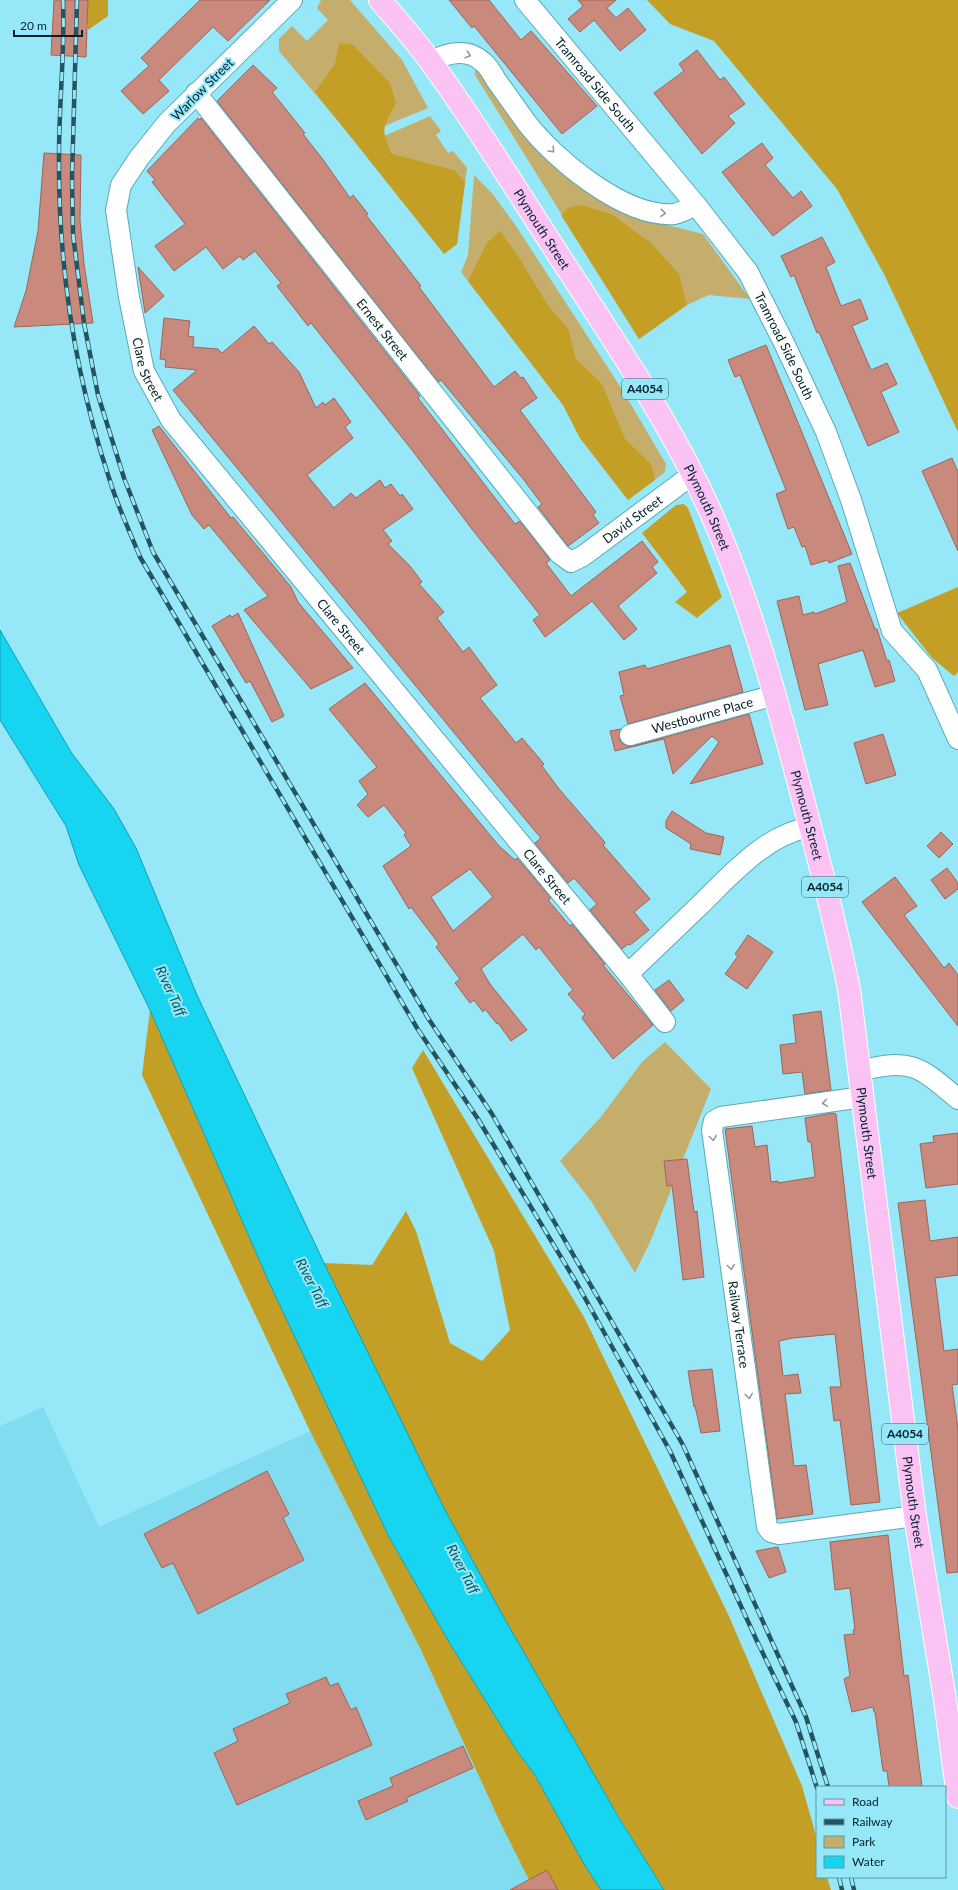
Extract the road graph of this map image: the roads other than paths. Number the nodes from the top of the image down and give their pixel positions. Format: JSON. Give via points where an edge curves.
{"nodes":[{"id":1,"x":292,"y":0,"type":"edge"},
{"id":2,"x":380,"y":0,"type":"edge"},
{"id":3,"x":525,"y":0,"type":"edge"},
{"id":4,"x":431,"y":61,"type":"junction"},
{"id":5,"x":196,"y":93,"type":"junction"},
{"id":6,"x":122,"y":185,"type":"joint"},
{"id":7,"x":696,"y":205,"type":"junction"},
{"id":8,"x":693,"y":474,"type":"junction"},
{"id":9,"x":571,"y":562,"type":"joint"},
{"id":10,"x":775,"y":695,"type":"junction"},
{"id":11,"x":630,"y":735,"type":"dead end"},
{"id":12,"x":958,"y":739,"type":"edge"},
{"id":13,"x":810,"y":826,"type":"junction"},
{"id":14,"x":628,"y":974,"type":"junction"},
{"id":15,"x":665,"y":1022,"type":"dead end"},
{"id":16,"x":859,"y":1071,"type":"junction"},
{"id":17,"x":863,"y":1097,"type":"junction"},
{"id":18,"x":958,"y":1100,"type":"edge"},
{"id":19,"x":915,"y":1516,"type":"junction"},
{"id":20,"x":952,"y":1700,"type":"edge"},
{"id":21,"x":958,"y":1797,"type":"edge"}],
"edges":[{"from":1,"to":5,"type":"street","name":"Warlow Street"},
{"from":2,"to":4,"type":"main road","name":"Plymouth Street","number":"A4054"},
{"from":3,"to":7,"type":"street","name":"Tramroad Side South"},
{"from":4,"to":7,"type":"street","one_way":true,"via":[[447,54],[465,53],[484,62],[527,124],[563,161],[582,177],[631,205],[651,212],[674,214]]},
{"from":4,"to":8,"type":"main road","name":"Plymouth Street","number":"A4054","via":[[472,120],[644,387]]},
{"from":5,"to":6,"type":"street","name":"Warlow Street","via":[[167,123],[139,158]]},
{"from":5,"to":9,"type":"street","name":"Ernest Street","via":[[560,554]]},
{"from":6,"to":14,"type":"street","name":"Clare Street","via":[[116,210],[129,297],[144,371],[170,420]]},
{"from":7,"to":12,"type":"street","name":"Tramroad Side South","via":[[748,272],[784,343],[826,432],[851,500],[892,631],[927,670]]},
{"from":8,"to":9,"type":"street","name":"David Street","via":[[583,556]]},
{"from":8,"to":10,"type":"main road","name":"Plymouth Street","number":"A4054","via":[[750,610]]},
{"from":10,"to":11,"type":"street","name":"Westbourne Place"},
{"from":10,"to":13,"type":"main road","name":"Plymouth Street","number":"A4054"},
{"from":13,"to":14,"type":"street","via":[[793,830],[773,841],[740,866]]},
{"from":13,"to":16,"type":"main road","name":"Plymouth Street","number":"A4054","via":[[849,989]]},
{"from":14,"to":15,"type":"street","name":"Clare Street"},
{"from":16,"to":17,"type":"main road","name":"Plymouth Street","number":"A4054"},
{"from":16,"to":18,"type":"street","via":[[874,1067],[905,1065],[917,1068],[929,1074]]},
{"from":17,"to":19,"type":"main road","name":"Plymouth Street","number":"A4054"},
{"from":17,"to":19,"type":"street","name":"Railway Terrace","one_way":true,"via":[[721,1116],[714,1121],[712,1130],[767,1527],[771,1532],[779,1534]]},
{"from":19,"to":20,"type":"main road","name":"Plymouth Street","number":"A4054"},
{"from":20,"to":21,"type":"main road","name":"Plymouth Street","number":"A4054"}]}
